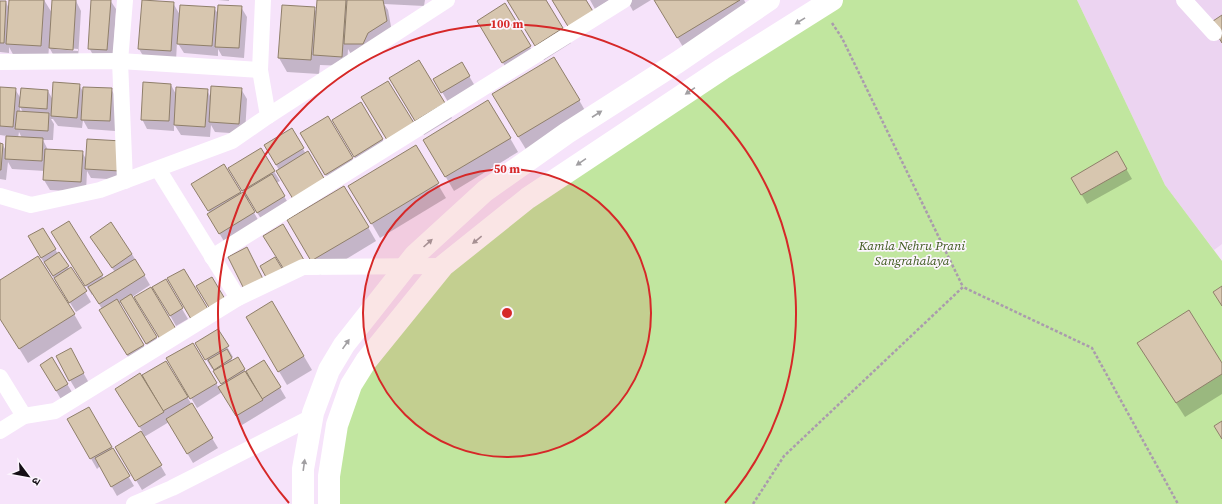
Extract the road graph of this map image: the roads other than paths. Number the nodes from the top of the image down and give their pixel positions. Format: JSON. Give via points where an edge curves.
{"nodes":[{"id":1,"x":125,"y":0,"type":"edge"},
{"id":2,"x":263,"y":0,"type":"edge"},
{"id":3,"x":447,"y":0,"type":"edge"},
{"id":4,"x":624,"y":0,"type":"edge"},
{"id":5,"x":769,"y":0,"type":"edge"},
{"id":6,"x":1184,"y":0,"type":"edge"},
{"id":7,"x":827,"y":4,"type":"edge"},
{"id":8,"x":1214,"y":33,"type":"dead end"},
{"id":9,"x":120,"y":61,"type":"junction"},
{"id":10,"x":0,"y":62,"type":"edge"},
{"id":11,"x":260,"y":70,"type":"junction"},
{"id":12,"x":268,"y":116,"type":"junction"},
{"id":13,"x":158,"y":169,"type":"junction"},
{"id":14,"x":125,"y":181,"type":"junction"},
{"id":15,"x":0,"y":196,"type":"edge"},
{"id":16,"x":212,"y":257,"type":"junction"},
{"id":17,"x":443,"y":266,"type":"junction"},
{"id":18,"x":404,"y":267,"type":"junction"},
{"id":19,"x":238,"y":298,"type":"junction"},
{"id":20,"x":0,"y":377,"type":"edge"},
{"id":21,"x":24,"y":416,"type":"junction"},
{"id":22,"x":312,"y":417,"type":"junction"},
{"id":23,"x":0,"y":431,"type":"edge"},
{"id":24,"x":134,"y":504,"type":"edge"},
{"id":25,"x":303,"y":504,"type":"edge"},
{"id":26,"x":329,"y":504,"type":"edge"}],
"edges":[{"from":1,"to":9,"type":"street"},
{"from":2,"to":11,"type":"street"},
{"from":3,"to":12,"type":"street"},
{"from":4,"to":16,"type":"street"},
{"from":18,"to":5,"type":"main road","one_way":true,"via":[[485,191],[567,133]]},
{"from":6,"to":8,"type":"street"},
{"from":7,"to":17,"type":"main road","one_way":true,"via":[[528,198]]},
{"from":9,"to":10,"type":"street"},
{"from":9,"to":11,"type":"street"},
{"from":9,"to":14,"type":"street"},
{"from":11,"to":12,"type":"street"},
{"from":12,"to":13,"type":"street","via":[[232,141]]},
{"from":13,"to":14,"type":"street"},
{"from":13,"to":16,"type":"street"},
{"from":14,"to":15,"type":"street","via":[[100,190],[31,205]]},
{"from":16,"to":19,"type":"street"},
{"from":17,"to":18,"type":"street"},
{"from":17,"to":26,"type":"main road","via":[[366,361],[351,386],[337,425],[329,476]]},
{"from":18,"to":19,"type":"street","via":[[303,267]]},
{"from":22,"to":18,"type":"main road","one_way":true,"via":[[329,370],[340,352]]},
{"from":19,"to":21,"type":"street","via":[[55,411]]},
{"from":20,"to":21,"type":"street"},
{"from":21,"to":23,"type":"street"},
{"from":22,"to":24,"type":"street","via":[[172,488]]},
{"from":25,"to":22,"type":"main road","one_way":true,"via":[[303,469]]}]}
